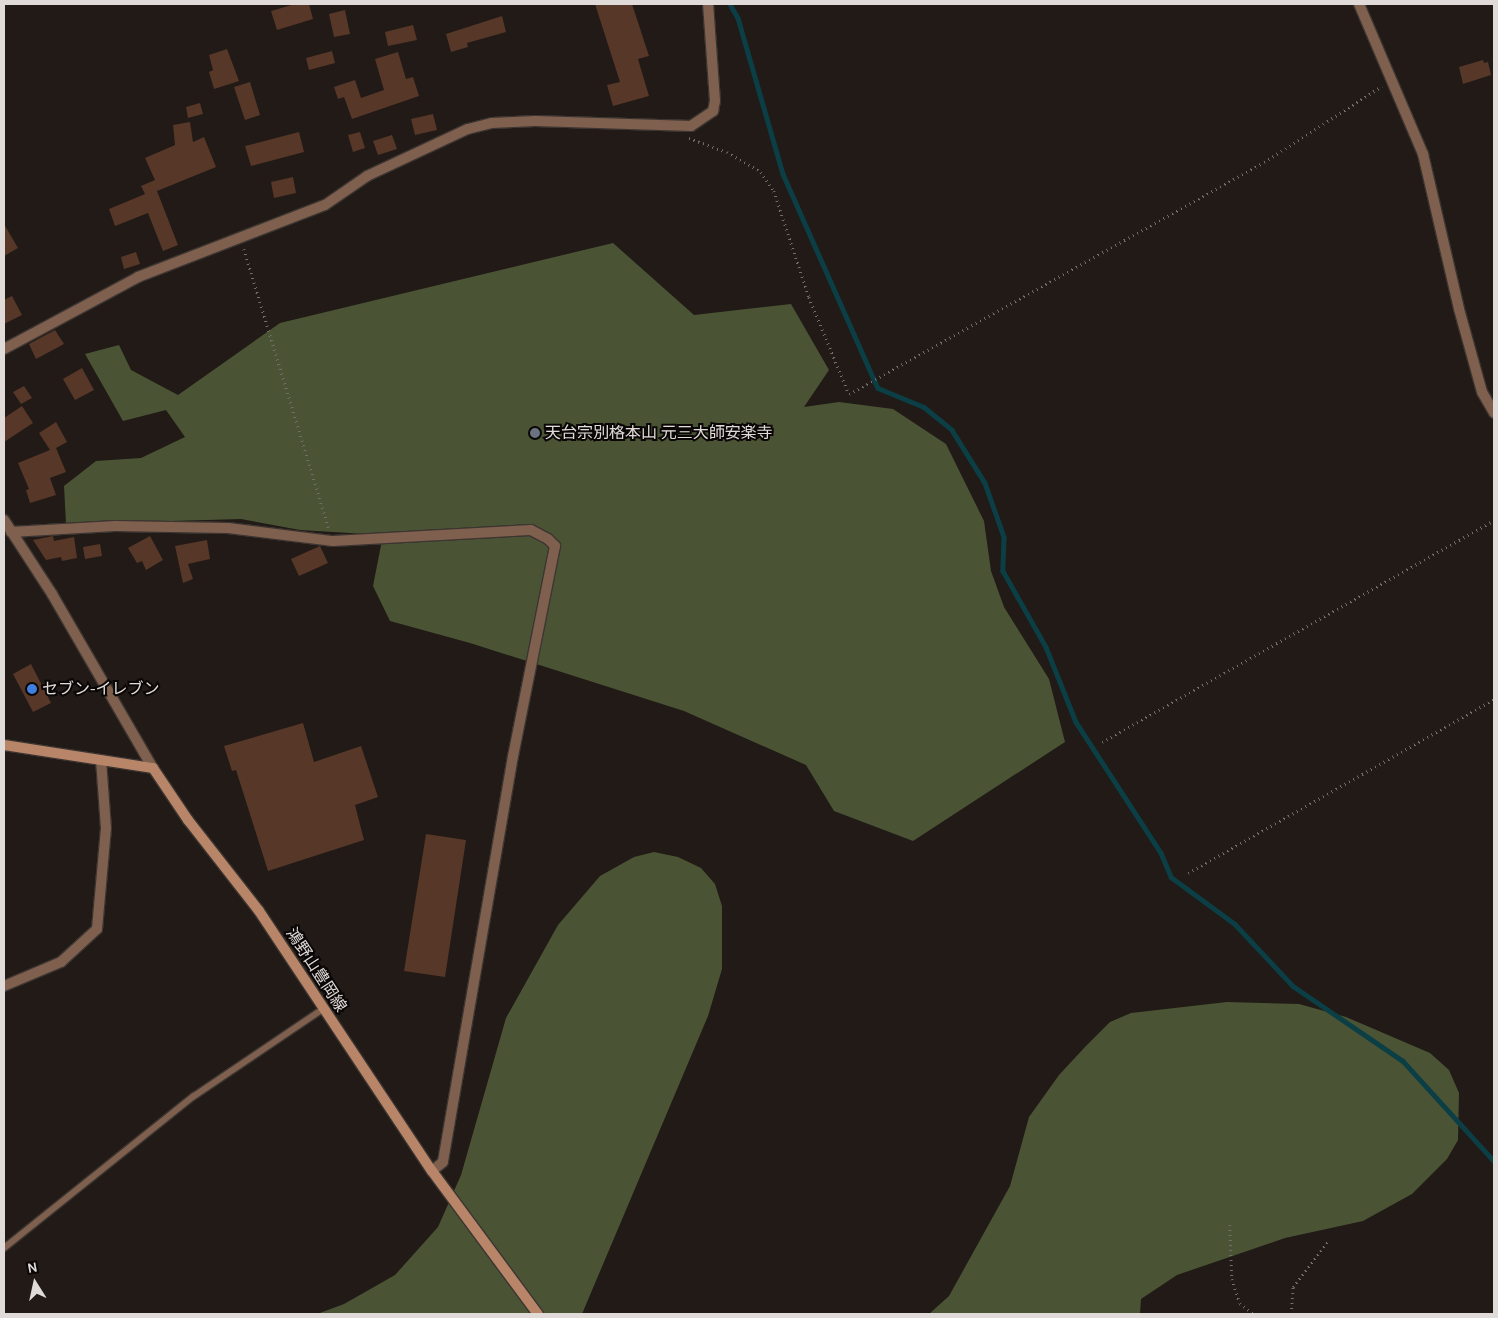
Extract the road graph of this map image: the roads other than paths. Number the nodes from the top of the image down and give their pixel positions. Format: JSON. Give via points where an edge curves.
{"nodes":[{"id":1,"x":708,"y":4,"type":"edge"},
{"id":2,"x":1358,"y":4,"type":"edge"},
{"id":3,"x":4,"y":349,"type":"edge"},
{"id":4,"x":1494,"y":412,"type":"edge"},
{"id":5,"x":4,"y":520,"type":"edge"},
{"id":6,"x":11,"y":532,"type":"junction"},
{"id":7,"x":4,"y":745,"type":"edge"},
{"id":8,"x":100,"y":760,"type":"junction"},
{"id":9,"x":153,"y":768,"type":"junction"},
{"id":10,"x":4,"y":986,"type":"edge"},
{"id":11,"x":323,"y":1009,"type":"junction"},
{"id":12,"x":432,"y":1171,"type":"junction"},
{"id":13,"x":4,"y":1248,"type":"edge"},
{"id":14,"x":538,"y":1314,"type":"edge"}],
"edges":[{"from":1,"to":3,"type":"street","via":[[715,101],[713,111],[691,126],[535,120],[492,123],[468,129],[367,176],[325,205],[138,277]]},
{"from":2,"to":4,"type":"street","via":[[1423,154],[1459,310],[1482,392]]},
{"from":5,"to":6,"type":"street"},
{"from":6,"to":9,"type":"street"},
{"from":6,"to":12,"type":"street","via":[[115,526],[228,528],[333,542],[531,530],[555,546],[513,756],[443,1162]]},
{"from":7,"to":8,"type":"main road"},
{"from":8,"to":9,"type":"main road"},
{"from":8,"to":10,"type":"street","via":[[106,828],[97,929],[61,962]]},
{"from":9,"to":11,"type":"main road","name":"鴻野山豊岡線","via":[[188,820],[259,911]]},
{"from":11,"to":12,"type":"main road","name":"鴻野山豊岡線"},
{"from":11,"to":13,"type":"lane","via":[[194,1096]]},
{"from":12,"to":14,"type":"main road","name":"鴻野山豊岡線"}]}
